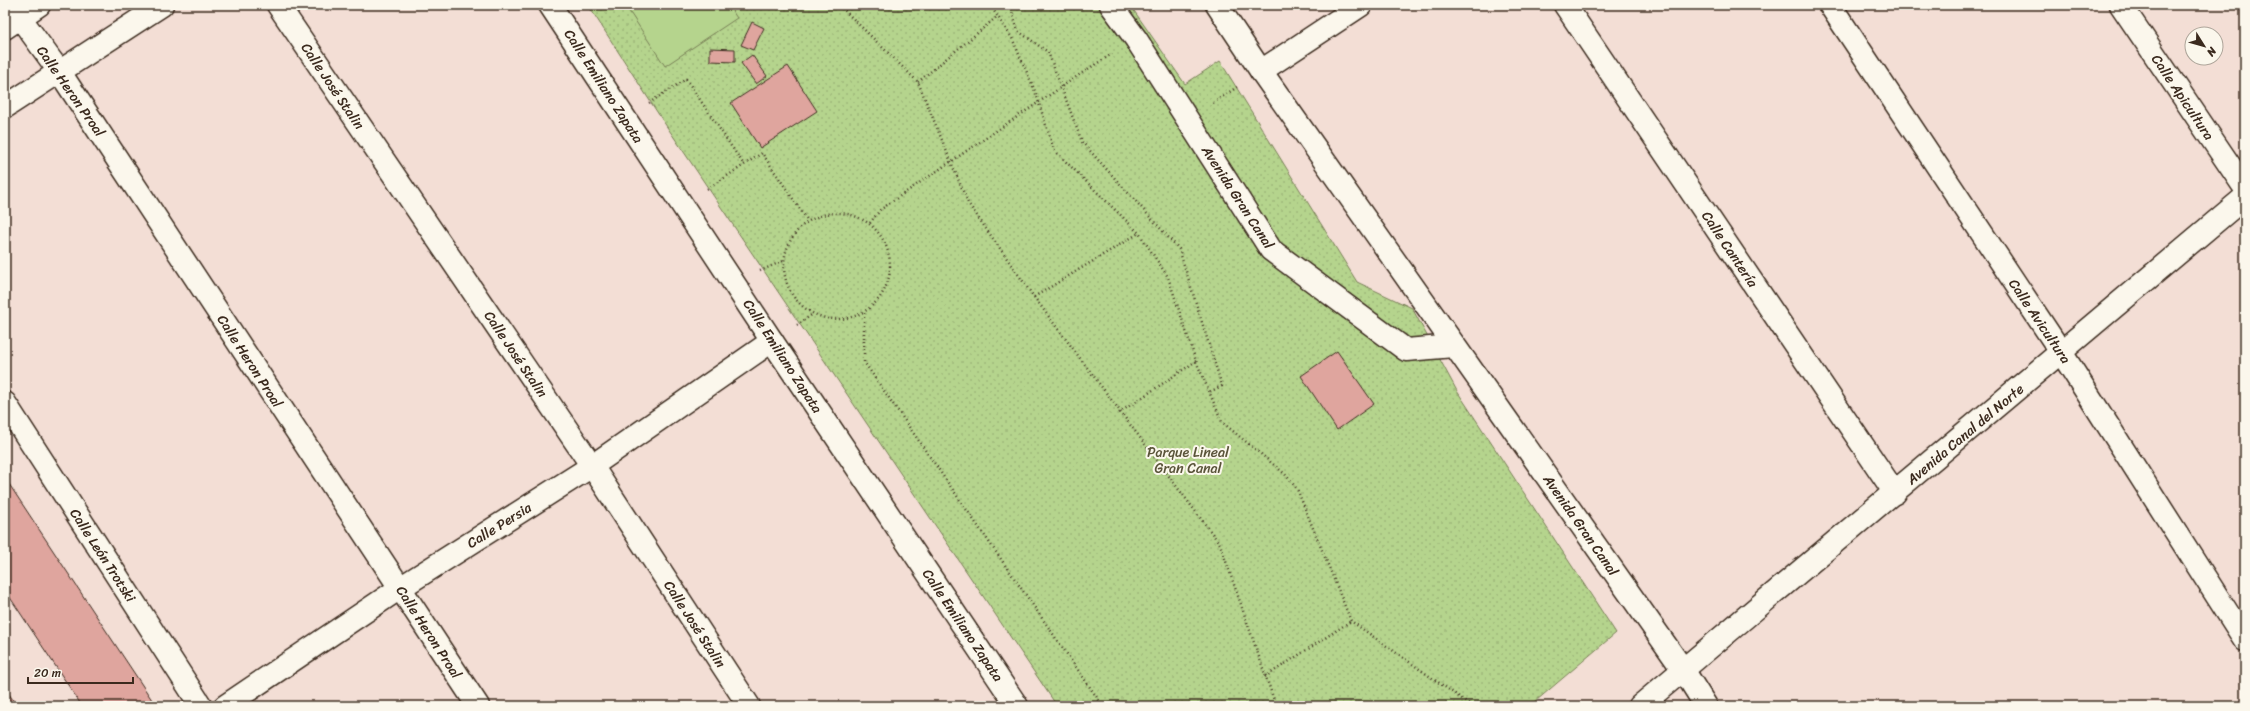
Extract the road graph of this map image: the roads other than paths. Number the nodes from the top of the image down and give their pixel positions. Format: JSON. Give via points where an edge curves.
{"nodes":[{"id":1,"x":39,"y":5,"type":"edge"},
{"id":2,"x":162,"y":5,"type":"edge"},
{"id":3,"x":278,"y":5,"type":"edge"},
{"id":4,"x":550,"y":5,"type":"edge"},
{"id":5,"x":1111,"y":5,"type":"edge"},
{"id":6,"x":1217,"y":5,"type":"edge"},
{"id":7,"x":1361,"y":5,"type":"edge"},
{"id":8,"x":1565,"y":5,"type":"edge"},
{"id":9,"x":1830,"y":5,"type":"edge"},
{"id":10,"x":2121,"y":5,"type":"edge"},
{"id":11,"x":12,"y":17,"type":"edge"},
{"id":12,"x":59,"y":71,"type":"junction"},
{"id":13,"x":1261,"y":71,"type":"junction"},
{"id":14,"x":5,"y":107,"type":"edge"},
{"id":15,"x":2245,"y":188,"type":"edge"},
{"id":16,"x":2245,"y":197,"type":"edge"},
{"id":17,"x":772,"y":341,"type":"junction"},
{"id":18,"x":1454,"y":346,"type":"junction"},
{"id":19,"x":2061,"y":352,"type":"junction"},
{"id":20,"x":5,"y":403,"type":"edge"},
{"id":21,"x":592,"y":466,"type":"junction"},
{"id":22,"x":1895,"y":493,"type":"junction"},
{"id":23,"x":400,"y":588,"type":"junction"},
{"id":24,"x":2245,"y":640,"type":"edge"},
{"id":25,"x":1684,"y":671,"type":"junction"},
{"id":26,"x":201,"y":706,"type":"edge"},
{"id":27,"x":225,"y":706,"type":"edge"},
{"id":28,"x":478,"y":706,"type":"edge"},
{"id":29,"x":749,"y":706,"type":"edge"},
{"id":30,"x":1017,"y":706,"type":"edge"},
{"id":31,"x":1640,"y":706,"type":"edge"},
{"id":32,"x":1706,"y":706,"type":"edge"}],
"edges":[{"from":1,"to":11,"type":"street"},
{"from":2,"to":12,"type":"street"},
{"from":3,"to":21,"type":"street","name":"Calle José Stalin"},
{"from":4,"to":17,"type":"street","name":"Calle Emiliano Zapata"},
{"from":5,"to":18,"type":"street","name":"Avenida Gran Canal","via":[[1136,39],[1271,250],[1406,350]]},
{"from":6,"to":13,"type":"street","name":"Avenida Gran Canal"},
{"from":7,"to":13,"type":"street"},
{"from":8,"to":22,"type":"street","name":"Calle Cantería"},
{"from":9,"to":19,"type":"street","name":"Calle Avicultura"},
{"from":10,"to":15,"type":"street","name":"Calle Apicultura"},
{"from":11,"to":12,"type":"street","name":"Calle Heron Proal"},
{"from":12,"to":14,"type":"street"},
{"from":12,"to":23,"type":"street","name":"Calle Heron Proal"},
{"from":13,"to":18,"type":"street","name":"Avenida Gran Canal"},
{"from":16,"to":19,"type":"street","name":"Avenida Canal del Norte"},
{"from":17,"to":21,"type":"street","name":"Calle Persia"},
{"from":17,"to":30,"type":"street","name":"Calle Emiliano Zapata"},
{"from":18,"to":25,"type":"street","name":"Avenida Gran Canal"},
{"from":19,"to":22,"type":"street","name":"Avenida Canal del Norte"},
{"from":19,"to":24,"type":"street","name":"Calle Avicultura"},
{"from":20,"to":26,"type":"street","name":"Calle León Trotski"},
{"from":21,"to":23,"type":"street","name":"Calle Persia"},
{"from":21,"to":29,"type":"street","name":"Calle José Stalin"},
{"from":22,"to":25,"type":"street","name":"Avenida Canal del Norte"},
{"from":23,"to":27,"type":"street","name":"Calle Persia"},
{"from":23,"to":28,"type":"street","name":"Calle Heron Proal"},
{"from":25,"to":31,"type":"street","name":"Avenida Canal del Norte"},
{"from":25,"to":32,"type":"street","name":"Avenida Gran Canal"}]}
